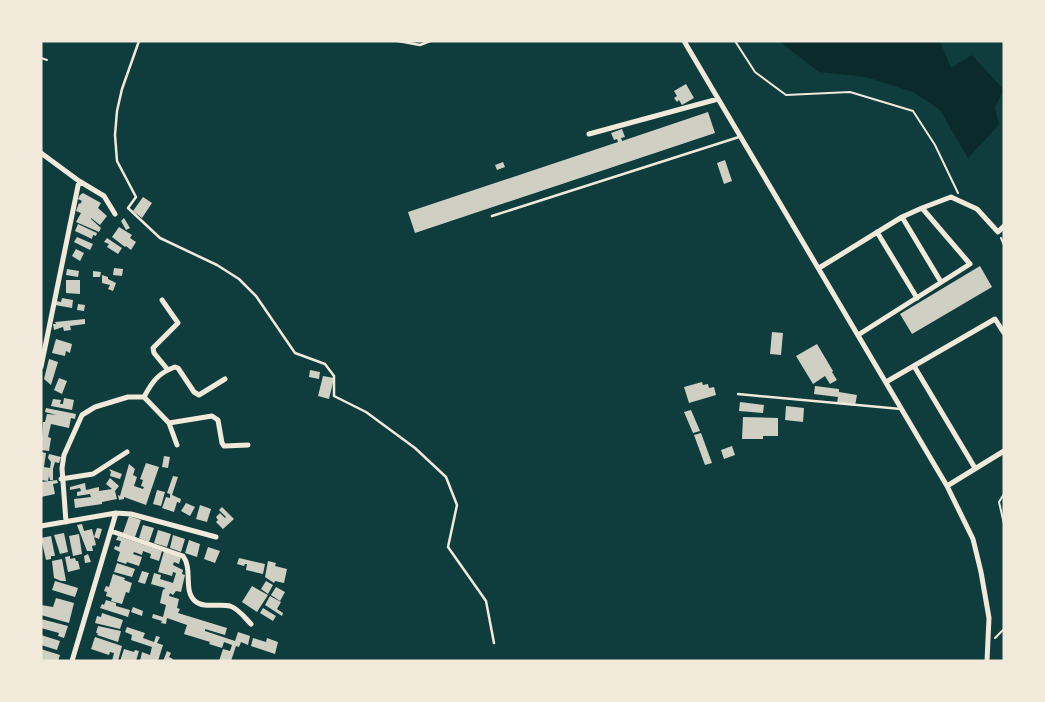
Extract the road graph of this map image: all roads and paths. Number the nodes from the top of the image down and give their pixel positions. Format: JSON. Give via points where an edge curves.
{"nodes":[{"id":1,"x":139,"y":41,"type":"edge"},
{"id":2,"x":398,"y":41,"type":"edge"},
{"id":3,"x":430,"y":41,"type":"edge"},
{"id":4,"x":684,"y":41,"type":"edge"},
{"id":5,"x":735,"y":41,"type":"edge"},
{"id":6,"x":41,"y":58,"type":"edge"},
{"id":7,"x":47,"y":60,"type":"dead end"},
{"id":8,"x":718,"y":99,"type":"junction"},
{"id":9,"x":589,"y":134,"type":"dead end"},
{"id":10,"x":740,"y":136,"type":"junction"},
{"id":11,"x":41,"y":153,"type":"edge"},
{"id":12,"x":79,"y":180,"type":"junction"},
{"id":13,"x":963,"y":202,"type":"junction"},
{"id":14,"x":922,"y":208,"type":"junction"},
{"id":15,"x":115,"y":214,"type":"dead end"},
{"id":16,"x":492,"y":216,"type":"dead end"},
{"id":17,"x":902,"y":217,"type":"junction"},
{"id":18,"x":1004,"y":226,"type":"edge"},
{"id":19,"x":877,"y":232,"type":"junction"},
{"id":20,"x":818,"y":268,"type":"junction"},
{"id":21,"x":941,"y":282,"type":"junction"},
{"id":22,"x":917,"y":298,"type":"junction"},
{"id":23,"x":162,"y":300,"type":"dead end"},
{"id":24,"x":1004,"y":334,"type":"edge"},
{"id":25,"x":858,"y":335,"type":"junction"},
{"id":26,"x":914,"y":366,"type":"junction"},
{"id":27,"x":41,"y":367,"type":"edge"},
{"id":28,"x":168,"y":370,"type":"junction"},
{"id":29,"x":224,"y":379,"type":"dead end"},
{"id":30,"x":886,"y":382,"type":"junction"},
{"id":31,"x":738,"y":394,"type":"dead end"},
{"id":32,"x":144,"y":398,"type":"junction"},
{"id":33,"x":901,"y":409,"type":"junction"},
{"id":34,"x":169,"y":423,"type":"junction"},
{"id":35,"x":177,"y":445,"type":"dead end"},
{"id":36,"x":248,"y":445,"type":"dead end"},
{"id":37,"x":1004,"y":450,"type":"edge"},
{"id":38,"x":128,"y":452,"type":"dead end"},
{"id":39,"x":975,"y":468,"type":"junction"},
{"id":40,"x":61,"y":479,"type":"junction"},
{"id":41,"x":947,"y":486,"type":"junction"},
{"id":42,"x":1004,"y":494,"type":"edge"},
{"id":43,"x":116,"y":513,"type":"junction"},
{"id":44,"x":66,"y":522,"type":"junction"},
{"id":45,"x":1004,"y":524,"type":"edge"},
{"id":46,"x":41,"y":526,"type":"edge"},
{"id":47,"x":111,"y":531,"type":"junction"},
{"id":48,"x":216,"y":537,"type":"dead end"},
{"id":49,"x":251,"y":624,"type":"dead end"},
{"id":50,"x":494,"y":643,"type":"dead end"},
{"id":51,"x":72,"y":661,"type":"edge"},
{"id":52,"x":987,"y":661,"type":"edge"}],
"edges":[{"from":1,"to":50,"type":"lane","via":[[122,89],[114,135],[117,161],[136,197],[128,208],[160,238],[239,279],[256,296],[295,353],[325,364],[334,376],[334,396],[366,412],[446,476],[457,505],[448,547],[486,601]]},
{"from":2,"to":3,"type":"lane","via":[[420,45]]},
{"from":4,"to":8,"type":"street"},
{"from":5,"to":13,"type":"path","via":[[755,72],[786,95],[850,92],[913,111],[935,145]]},
{"from":6,"to":7,"type":"path"},
{"from":8,"to":9,"type":"street"},
{"from":8,"to":10,"type":"street"},
{"from":10,"to":16,"type":"lane"},
{"from":10,"to":20,"type":"street"},
{"from":11,"to":12,"type":"street"},
{"from":12,"to":15,"type":"street","via":[[104,196]]},
{"from":12,"to":27,"type":"street"},
{"from":13,"to":14,"type":"street","via":[[951,197]]},
{"from":13,"to":18,"type":"street","via":[[977,209],[998,232]]},
{"from":14,"to":17,"type":"street"},
{"from":14,"to":21,"type":"street","via":[[970,264]]},
{"from":17,"to":19,"type":"street"},
{"from":17,"to":21,"type":"street"},
{"from":19,"to":20,"type":"street"},
{"from":19,"to":22,"type":"street"},
{"from":20,"to":25,"type":"street"},
{"from":21,"to":22,"type":"street"},
{"from":22,"to":25,"type":"street"},
{"from":23,"to":28,"type":"street","via":[[178,323],[153,348]]},
{"from":24,"to":26,"type":"street","via":[[995,319]]},
{"from":25,"to":30,"type":"street"},
{"from":26,"to":30,"type":"street"},
{"from":26,"to":39,"type":"street"},
{"from":28,"to":29,"type":"street","via":[[178,368],[198,395]]},
{"from":28,"to":32,"type":"street","via":[[152,382]]},
{"from":30,"to":33,"type":"street"},
{"from":31,"to":33,"type":"lane"},
{"from":32,"to":34,"type":"street"},
{"from":32,"to":40,"type":"street","via":[[128,397],[95,407],[82,415],[64,455]]},
{"from":33,"to":41,"type":"street"},
{"from":34,"to":35,"type":"street"},
{"from":34,"to":36,"type":"street","via":[[212,416],[218,420],[224,446]]},
{"from":37,"to":39,"type":"street"},
{"from":38,"to":40,"type":"street","via":[[93,474]]},
{"from":39,"to":41,"type":"street"},
{"from":40,"to":44,"type":"street"},
{"from":41,"to":52,"type":"street","via":[[973,540],[981,572],[989,618]]},
{"from":42,"to":45,"type":"path","via":[[1000,502]]},
{"from":43,"to":44,"type":"street"},
{"from":43,"to":47,"type":"street"},
{"from":43,"to":48,"type":"street","via":[[131,514]]},
{"from":44,"to":46,"type":"street"},
{"from":47,"to":49,"type":"street","via":[[183,556],[188,564],[193,600],[198,604],[232,606]]},
{"from":47,"to":51,"type":"street"}]}
